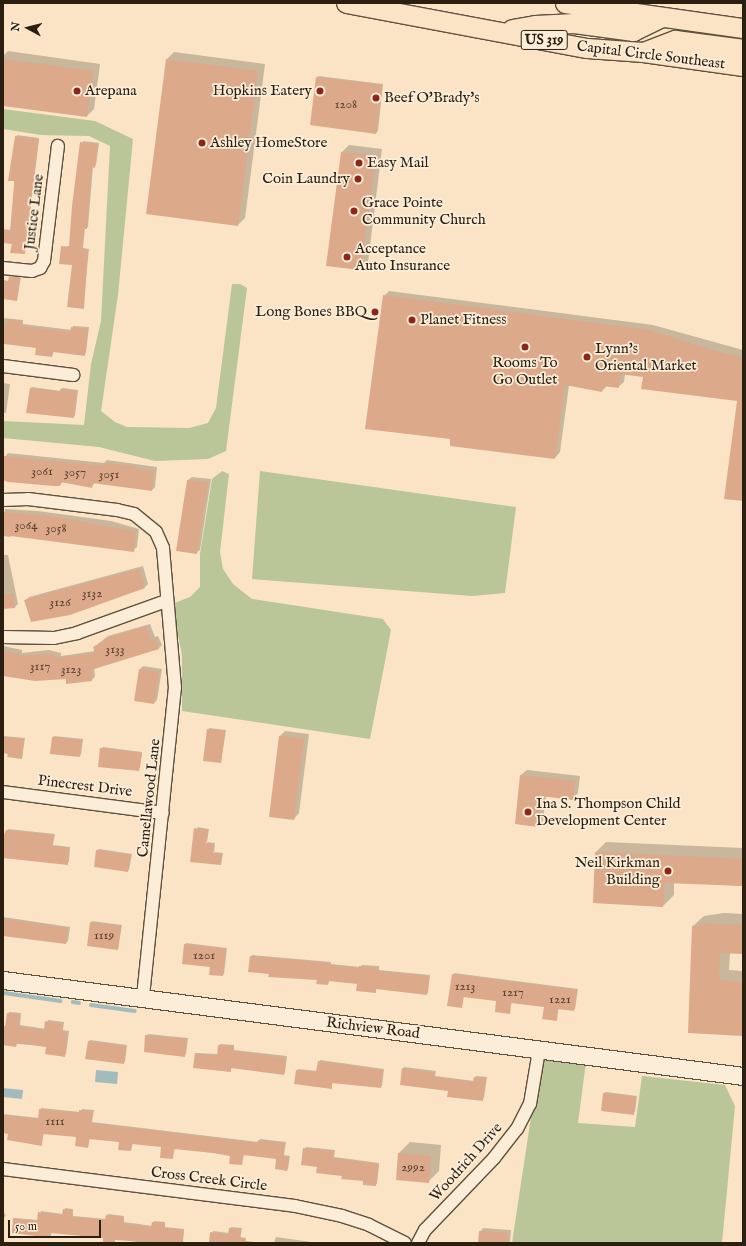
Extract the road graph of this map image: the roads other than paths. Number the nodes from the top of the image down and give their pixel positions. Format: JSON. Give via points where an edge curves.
{"nodes":[{"id":1,"x":346,"y":3,"type":"edge"},
{"id":2,"x":565,"y":3,"type":"edge"},
{"id":3,"x":662,"y":16,"type":"junction"},
{"id":4,"x":743,"y":28,"type":"edge"},
{"id":5,"x":499,"y":31,"type":"junction"},
{"id":6,"x":743,"y":49,"type":"edge"},
{"id":7,"x":643,"y":52,"type":"junction"},
{"id":8,"x":743,"y":66,"type":"edge"},
{"id":9,"x":58,"y":146,"type":"dead end"},
{"id":10,"x":3,"y":268,"type":"edge"},
{"id":11,"x":3,"y":366,"type":"edge"},
{"id":12,"x":73,"y":374,"type":"dead end"},
{"id":13,"x":3,"y":500,"type":"edge"},
{"id":14,"x":166,"y":600,"type":"junction"},
{"id":15,"x":3,"y":637,"type":"edge"},
{"id":16,"x":3,"y":792,"type":"edge"},
{"id":17,"x":163,"y":813,"type":"junction"},
{"id":18,"x":3,"y":980,"type":"edge"},
{"id":19,"x":143,"y":998,"type":"junction"},
{"id":20,"x":539,"y":1050,"type":"junction"},
{"id":21,"x":743,"y":1076,"type":"edge"},
{"id":22,"x":3,"y":1169,"type":"edge"},
{"id":23,"x":405,"y":1243,"type":"edge"},
{"id":24,"x":418,"y":1243,"type":"edge"}],
"edges":[{"from":1,"to":5,"type":"main road","name":"Capital Circle Southeast","number":"US 319"},
{"from":2,"to":3,"type":"main road"},
{"from":3,"to":4,"type":"main road"},
{"from":3,"to":5,"type":"main road","via":[[633,32],[574,23],[535,24]]},
{"from":5,"to":7,"type":"main road","name":"Capital Circle Southeast","number":"US 319","via":[[587,48]]},
{"from":6,"to":7,"type":"main road","via":[[675,40]]},
{"from":7,"to":8,"type":"main road","name":"Capital Circle Southeast","number":"US 319"},
{"from":9,"to":10,"type":"street","name":"Justice Lane","via":[[44,261],[40,268],[32,271]]},
{"from":11,"to":12,"type":"street"},
{"from":13,"to":14,"type":"street","name":"Camellawood Lane","via":[[28,499],[117,510],[144,520],[156,532],[163,548]]},
{"from":14,"to":15,"type":"street","via":[[77,633],[54,638]]},
{"from":14,"to":17,"type":"street","name":"Camellawood Lane","via":[[174,656],[175,687]]},
{"from":16,"to":17,"type":"street","name":"Pinecrest Drive"},
{"from":17,"to":19,"type":"street","name":"Camellawood Lane"},
{"from":18,"to":19,"type":"street","name":"Richview Road"},
{"from":19,"to":20,"type":"street","name":"Richview Road"},
{"from":20,"to":21,"type":"street","name":"Richview Road"},
{"from":20,"to":24,"type":"street","name":"Woodrich Drive","via":[[530,1104],[517,1128],[494,1158],[425,1230]]},
{"from":22,"to":23,"type":"street","name":"Cross Creek Circle","via":[[295,1206],[362,1223]]}]}
